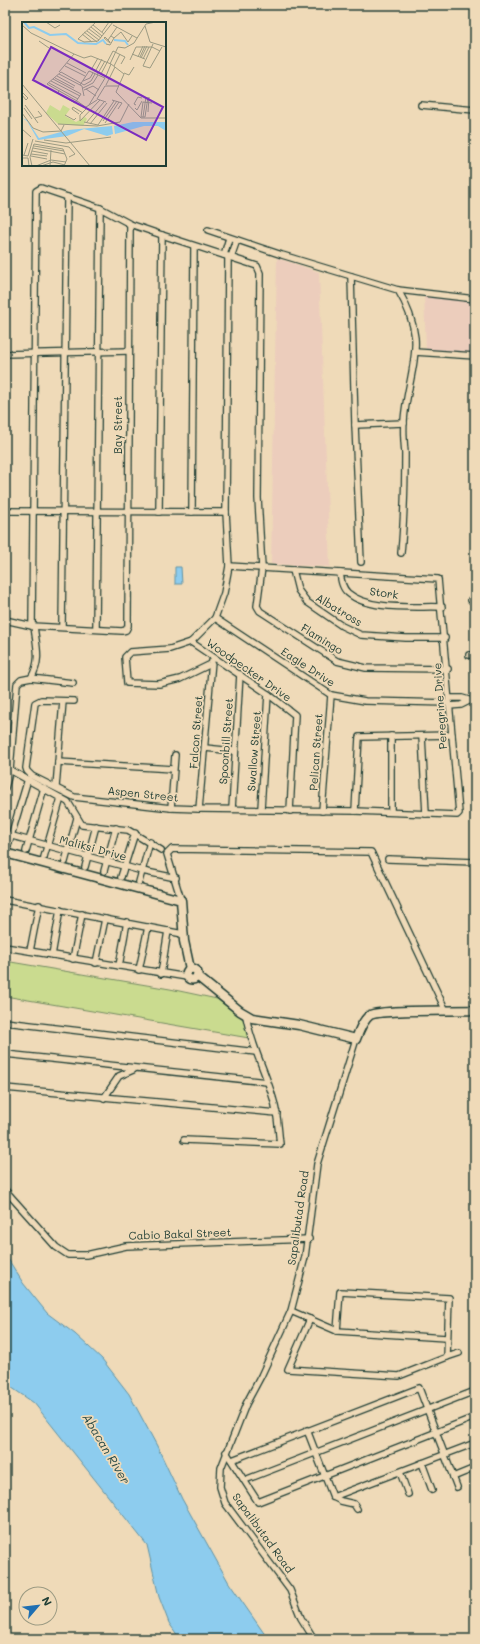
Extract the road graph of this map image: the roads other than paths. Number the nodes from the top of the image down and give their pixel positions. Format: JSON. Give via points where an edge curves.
{"nodes":[{"id":1,"x":421,"y":105,"type":"dead end"},
{"id":2,"x":475,"y":110,"type":"edge"},
{"id":3,"x":67,"y":197,"type":"junction"},
{"id":4,"x":100,"y":208,"type":"junction"},
{"id":5,"x":130,"y":224,"type":"junction"},
{"id":6,"x":208,"y":230,"type":"dead end"},
{"id":7,"x":162,"y":235,"type":"junction"},
{"id":8,"x":229,"y":238,"type":"junction"},
{"id":9,"x":237,"y":240,"type":"junction"},
{"id":10,"x":194,"y":246,"type":"junction"},
{"id":11,"x":228,"y":256,"type":"junction"},
{"id":12,"x":351,"y":276,"type":"junction"},
{"id":13,"x":398,"y":290,"type":"junction"},
{"id":14,"x":475,"y":299,"type":"edge"},
{"id":15,"x":66,"y":351,"type":"junction"},
{"id":16,"x":98,"y":351,"type":"junction"},
{"id":17,"x":129,"y":351,"type":"junction"},
{"id":18,"x":35,"y":352,"type":"junction"},
{"id":19,"x":415,"y":352,"type":"junction"},
{"id":20,"x":5,"y":354,"type":"edge"},
{"id":21,"x":475,"y":356,"type":"edge"},
{"id":22,"x":404,"y":422,"type":"junction"},
{"id":23,"x":355,"y":425,"type":"junction"},
{"id":24,"x":5,"y":511,"type":"edge"},
{"id":25,"x":32,"y":511,"type":"junction"},
{"id":26,"x":63,"y":512,"type":"junction"},
{"id":27,"x":97,"y":512,"type":"junction"},
{"id":28,"x":128,"y":512,"type":"junction"},
{"id":29,"x":159,"y":512,"type":"junction"},
{"id":30,"x":192,"y":512,"type":"junction"},
{"id":31,"x":226,"y":512,"type":"junction"},
{"id":32,"x":401,"y":553,"type":"dead end"},
{"id":33,"x":361,"y":562,"type":"dead end"},
{"id":34,"x":229,"y":566,"type":"junction"},
{"id":35,"x":262,"y":568,"type":"junction"},
{"id":36,"x":293,"y":570,"type":"junction"},
{"id":37,"x":340,"y":573,"type":"junction"},
{"id":38,"x":442,"y":607,"type":"junction"},
{"id":39,"x":214,"y":618,"type":"junction"},
{"id":40,"x":5,"y":620,"type":"edge"},
{"id":41,"x":33,"y":626,"type":"junction"},
{"id":42,"x":62,"y":627,"type":"junction"},
{"id":43,"x":96,"y":629,"type":"junction"},
{"id":44,"x":445,"y":638,"type":"junction"},
{"id":45,"x":191,"y":642,"type":"junction"},
{"id":46,"x":213,"y":657,"type":"junction"},
{"id":47,"x":211,"y":664,"type":"junction"},
{"id":48,"x":448,"y":669,"type":"junction"},
{"id":49,"x":240,"y":674,"type":"junction"},
{"id":50,"x":31,"y":678,"type":"junction"},
{"id":51,"x":73,"y":683,"type":"dead end"},
{"id":52,"x":268,"y":694,"type":"junction"},
{"id":53,"x":331,"y":695,"type":"junction"},
{"id":54,"x":64,"y":701,"type":"junction"},
{"id":55,"x":74,"y":701,"type":"dead end"},
{"id":56,"x":449,"y":702,"type":"junction"},
{"id":57,"x":472,"y":702,"type":"edge"},
{"id":58,"x":452,"y":735,"type":"junction"},
{"id":59,"x":391,"y":736,"type":"junction"},
{"id":60,"x":422,"y":736,"type":"junction"},
{"id":61,"x":205,"y":748,"type":"junction"},
{"id":62,"x":234,"y":751,"type":"junction"},
{"id":63,"x":175,"y":755,"type":"dead end"},
{"id":64,"x":58,"y":762,"type":"junction"},
{"id":65,"x":173,"y":769,"type":"junction"},
{"id":66,"x":10,"y":770,"type":"junction"},
{"id":67,"x":28,"y":779,"type":"junction"},
{"id":68,"x":6,"y":780,"type":"edge"},
{"id":69,"x":56,"y":787,"type":"junction"},
{"id":70,"x":5,"y":788,"type":"edge"},
{"id":71,"x":44,"y":788,"type":"junction"},
{"id":72,"x":61,"y":798,"type":"junction"},
{"id":73,"x":171,"y":808,"type":"junction"},
{"id":74,"x":199,"y":809,"type":"junction"},
{"id":75,"x":232,"y":809,"type":"junction"},
{"id":76,"x":261,"y":809,"type":"junction"},
{"id":77,"x":355,"y":810,"type":"junction"},
{"id":78,"x":290,"y":811,"type":"junction"},
{"id":79,"x":322,"y":811,"type":"junction"},
{"id":80,"x":391,"y":812,"type":"junction"},
{"id":81,"x":426,"y":814,"type":"junction"},
{"id":82,"x":77,"y":818,"type":"junction"},
{"id":83,"x":96,"y":826,"type":"junction"},
{"id":84,"x":116,"y":828,"type":"junction"},
{"id":85,"x":135,"y":833,"type":"junction"},
{"id":86,"x":8,"y":835,"type":"edge"},
{"id":87,"x":29,"y":841,"type":"junction"},
{"id":88,"x":150,"y":842,"type":"junction"},
{"id":89,"x":48,"y":846,"type":"junction"},
{"id":90,"x":6,"y":850,"type":"edge"},
{"id":91,"x":161,"y":850,"type":"dead end"},
{"id":92,"x":26,"y":851,"type":"dead end"},
{"id":93,"x":68,"y":852,"type":"junction"},
{"id":94,"x":44,"y":857,"type":"dead end"},
{"id":95,"x":88,"y":857,"type":"junction"},
{"id":96,"x":388,"y":859,"type":"dead end"},
{"id":97,"x":65,"y":862,"type":"dead end"},
{"id":98,"x":106,"y":862,"type":"junction"},
{"id":99,"x":475,"y":862,"type":"edge"},
{"id":100,"x":124,"y":866,"type":"junction"},
{"id":101,"x":86,"y":867,"type":"dead end"},
{"id":102,"x":104,"y":871,"type":"dead end"},
{"id":103,"x":142,"y":871,"type":"junction"},
{"id":104,"x":121,"y":877,"type":"dead end"},
{"id":105,"x":176,"y":878,"type":"junction"},
{"id":106,"x":139,"y":882,"type":"dead end"},
{"id":107,"x":5,"y":900,"type":"edge"},
{"id":108,"x":181,"y":900,"type":"junction"},
{"id":109,"x":39,"y":905,"type":"junction"},
{"id":110,"x":60,"y":910,"type":"junction"},
{"id":111,"x":82,"y":914,"type":"junction"},
{"id":112,"x":105,"y":919,"type":"junction"},
{"id":113,"x":127,"y":922,"type":"junction"},
{"id":114,"x":148,"y":927,"type":"junction"},
{"id":115,"x":168,"y":931,"type":"junction"},
{"id":116,"x":184,"y":934,"type":"junction"},
{"id":117,"x":5,"y":947,"type":"edge"},
{"id":118,"x":30,"y":951,"type":"junction"},
{"id":119,"x":52,"y":955,"type":"junction"},
{"id":120,"x":73,"y":959,"type":"junction"},
{"id":121,"x":96,"y":963,"type":"junction"},
{"id":122,"x":118,"y":966,"type":"junction"},
{"id":123,"x":139,"y":970,"type":"junction"},
{"id":124,"x":189,"y":973,"type":"junction"},
{"id":125,"x":161,"y":974,"type":"junction"},
{"id":126,"x":475,"y":1010,"type":"edge"},
{"id":127,"x":446,"y":1011,"type":"junction"},
{"id":128,"x":246,"y":1016,"type":"junction"},
{"id":129,"x":5,"y":1022,"type":"edge"},
{"id":130,"x":356,"y":1039,"type":"junction"},
{"id":131,"x":256,"y":1052,"type":"junction"},
{"id":132,"x":5,"y":1054,"type":"edge"},
{"id":133,"x":137,"y":1070,"type":"junction"},
{"id":134,"x":267,"y":1082,"type":"junction"},
{"id":135,"x":5,"y":1088,"type":"edge"},
{"id":136,"x":104,"y":1098,"type":"junction"},
{"id":137,"x":277,"y":1113,"type":"junction"},
{"id":138,"x":184,"y":1140,"type":"dead end"},
{"id":139,"x":5,"y":1190,"type":"edge"},
{"id":140,"x":309,"y":1239,"type":"junction"},
{"id":141,"x":291,"y":1311,"type":"junction"},
{"id":142,"x":310,"y":1319,"type":"junction"},
{"id":143,"x":337,"y":1331,"type":"junction"},
{"id":144,"x":446,"y":1338,"type":"junction"},
{"id":145,"x":459,"y":1353,"type":"dead end"},
{"id":146,"x":446,"y":1358,"type":"junction"},
{"id":147,"x":475,"y":1391,"type":"edge"},
{"id":148,"x":427,"y":1410,"type":"junction"},
{"id":149,"x":475,"y":1417,"type":"edge"},
{"id":150,"x":308,"y":1430,"type":"junction"},
{"id":151,"x":436,"y":1432,"type":"junction"},
{"id":152,"x":475,"y":1443,"type":"edge"},
{"id":153,"x":226,"y":1452,"type":"junction"},
{"id":154,"x":316,"y":1453,"type":"junction"},
{"id":155,"x":445,"y":1454,"type":"junction"},
{"id":156,"x":232,"y":1460,"type":"junction"},
{"id":157,"x":422,"y":1463,"type":"junction"},
{"id":158,"x":475,"y":1468,"type":"edge"},
{"id":159,"x":400,"y":1472,"type":"junction"},
{"id":160,"x":325,"y":1476,"type":"junction"},
{"id":161,"x":453,"y":1477,"type":"junction"},
{"id":162,"x":245,"y":1480,"type":"junction"},
{"id":163,"x":457,"y":1487,"type":"dead end"},
{"id":164,"x":432,"y":1490,"type":"dead end"},
{"id":165,"x":408,"y":1494,"type":"dead end"},
{"id":166,"x":333,"y":1497,"type":"junction"},
{"id":167,"x":357,"y":1509,"type":"dead end"},
{"id":168,"x":314,"y":1639,"type":"edge"}],
"edges":[{"from":1,"to":2,"type":"street"},
{"from":3,"to":4,"type":"street","name":"Flamingo"},
{"from":3,"to":15,"type":"street"},
{"from":3,"to":18,"type":"street","name":"Flamingo","via":[[41,188],[36,191]]},
{"from":4,"to":5,"type":"street","name":"Flamingo"},
{"from":4,"to":16,"type":"street"},
{"from":5,"to":7,"type":"street","name":"Flamingo"},
{"from":5,"to":17,"type":"street","name":"Bay Street"},
{"from":6,"to":8,"type":"street"},
{"from":7,"to":10,"type":"street","name":"Flamingo"},
{"from":7,"to":29,"type":"street"},
{"from":8,"to":9,"type":"street"},
{"from":8,"to":11,"type":"street"},
{"from":9,"to":11,"type":"street"},
{"from":9,"to":12,"type":"street"},
{"from":10,"to":11,"type":"street","name":"Flamingo"},
{"from":10,"to":30,"type":"street"},
{"from":11,"to":31,"type":"street"},
{"from":11,"to":35,"type":"street","name":"Flamingo","via":[[257,266],[260,273],[258,491]]},
{"from":12,"to":13,"type":"street"},
{"from":12,"to":23,"type":"street"},
{"from":13,"to":14,"type":"street"},
{"from":13,"to":19,"type":"street","via":[[411,317]]},
{"from":15,"to":16,"type":"street"},
{"from":15,"to":18,"type":"street"},
{"from":15,"to":26,"type":"street"},
{"from":16,"to":17,"type":"street"},
{"from":16,"to":27,"type":"street"},
{"from":17,"to":28,"type":"street","name":"Bay Street"},
{"from":18,"to":20,"type":"street"},
{"from":18,"to":25,"type":"street"},
{"from":19,"to":21,"type":"street"},
{"from":19,"to":22,"type":"street"},
{"from":22,"to":23,"type":"street"},
{"from":22,"to":32,"type":"street"},
{"from":23,"to":33,"type":"street"},
{"from":24,"to":25,"type":"street"},
{"from":25,"to":26,"type":"street"},
{"from":25,"to":41,"type":"street"},
{"from":26,"to":27,"type":"street"},
{"from":26,"to":42,"type":"street"},
{"from":27,"to":28,"type":"street"},
{"from":27,"to":43,"type":"street"},
{"from":28,"to":29,"type":"street"},
{"from":28,"to":43,"type":"street","name":"Bay Street","via":[[128,626],[122,631]]},
{"from":29,"to":30,"type":"street"},
{"from":30,"to":31,"type":"street"},
{"from":31,"to":34,"type":"street"},
{"from":34,"to":35,"type":"street","name":"Peregrine Drive"},
{"from":34,"to":39,"type":"street","via":[[224,593]]},
{"from":35,"to":36,"type":"street","name":"Peregrine Drive"},
{"from":35,"to":48,"type":"street","name":"Flamingo","via":[[257,602],[260,611],[337,661],[366,668]]},
{"from":36,"to":37,"type":"street","name":"Peregrine Drive"},
{"from":36,"to":44,"type":"street","name":"Albatross","via":[[298,590],[307,602],[342,626],[361,635]]},
{"from":37,"to":38,"type":"street","name":"Stork","via":[[341,583],[347,592],[360,600],[382,606]]},
{"from":37,"to":38,"type":"street","name":"Peregrine Drive","via":[[435,577],[440,582]]},
{"from":38,"to":44,"type":"street","name":"Peregrine Drive"},
{"from":39,"to":45,"type":"street"},
{"from":39,"to":53,"type":"street","name":"Eagle Drive"},
{"from":40,"to":41,"type":"street"},
{"from":41,"to":42,"type":"street"},
{"from":41,"to":50,"type":"street","via":[[38,659],[37,668]]},
{"from":42,"to":43,"type":"street"},
{"from":44,"to":48,"type":"street","name":"Peregrine Drive"},
{"from":45,"to":46,"type":"street","name":"Woodpecker Drive"},
{"from":45,"to":47,"type":"street","via":[[170,649],[130,652],[127,654],[128,683],[159,684],[180,679]]},
{"from":46,"to":47,"type":"street","name":"Falcon Street"},
{"from":46,"to":49,"type":"street","name":"Woodpecker Drive"},
{"from":47,"to":61,"type":"street","name":"Falcon Street"},
{"from":48,"to":56,"type":"street","name":"Peregrine Drive"},
{"from":49,"to":52,"type":"street","name":"Woodpecker Drive"},
{"from":49,"to":62,"type":"street","name":"Spoonbill Street"},
{"from":50,"to":51,"type":"street"},
{"from":50,"to":66,"type":"street","via":[[21,680],[17,684]]},
{"from":52,"to":76,"type":"street","name":"Swallow Street"},
{"from":52,"to":78,"type":"street","name":"Woodpecker Drive","via":[[293,712],[296,718]]},
{"from":53,"to":56,"type":"street","name":"Eagle Drive","via":[[365,701]]},
{"from":53,"to":79,"type":"street","name":"Pelican Street"},
{"from":54,"to":55,"type":"street","name":"Aspen Street"},
{"from":54,"to":64,"type":"street"},
{"from":54,"to":69,"type":"street","name":"Aspen Street","via":[[41,700],[35,704],[26,768],[32,776]]},
{"from":56,"to":57,"type":"street","name":"Eagle Drive","via":[[461,705]]},
{"from":56,"to":58,"type":"street","name":"Peregrine Drive"},
{"from":58,"to":60,"type":"street"},
{"from":58,"to":81,"type":"street","name":"Peregrine Drive","via":[[459,813],[454,816]]},
{"from":59,"to":60,"type":"street"},
{"from":59,"to":77,"type":"street","via":[[362,736],[358,739]]},
{"from":59,"to":80,"type":"street"},
{"from":60,"to":81,"type":"street"},
{"from":61,"to":62,"type":"street"},
{"from":61,"to":74,"type":"street","name":"Falcon Street"},
{"from":62,"to":75,"type":"street","name":"Spoonbill Street"},
{"from":63,"to":65,"type":"street"},
{"from":64,"to":65,"type":"street"},
{"from":64,"to":69,"type":"street"},
{"from":65,"to":73,"type":"street"},
{"from":66,"to":67,"type":"street"},
{"from":66,"to":68,"type":"street"},
{"from":67,"to":71,"type":"street"},
{"from":67,"to":86,"type":"street"},
{"from":68,"to":70,"type":"street"},
{"from":69,"to":73,"type":"street","name":"Aspen Street","via":[[74,798]]},
{"from":71,"to":72,"type":"street"},
{"from":71,"to":87,"type":"street"},
{"from":72,"to":82,"type":"street","via":[[70,804]]},
{"from":72,"to":89,"type":"street"},
{"from":73,"to":74,"type":"street","name":"Aspen Street"},
{"from":74,"to":75,"type":"street","name":"Aspen Street"},
{"from":75,"to":76,"type":"street","name":"Peregrine Drive"},
{"from":76,"to":78,"type":"street","name":"Peregrine Drive"},
{"from":77,"to":79,"type":"street","name":"Peregrine Drive"},
{"from":77,"to":80,"type":"street","name":"Peregrine Drive"},
{"from":78,"to":79,"type":"street","name":"Peregrine Drive"},
{"from":80,"to":81,"type":"street","name":"Peregrine Drive"},
{"from":82,"to":83,"type":"street","via":[[82,825]]},
{"from":82,"to":93,"type":"street"},
{"from":83,"to":84,"type":"street"},
{"from":83,"to":95,"type":"street"},
{"from":84,"to":85,"type":"street"},
{"from":84,"to":98,"type":"street"},
{"from":85,"to":88,"type":"street"},
{"from":85,"to":100,"type":"street"},
{"from":86,"to":87,"type":"street","name":"Maliksi Drive"},
{"from":86,"to":90,"type":"street"},
{"from":87,"to":89,"type":"street","name":"Maliksi Drive"},
{"from":87,"to":92,"type":"street"},
{"from":88,"to":91,"type":"street"},
{"from":88,"to":103,"type":"street"},
{"from":89,"to":93,"type":"street","name":"Maliksi Drive"},
{"from":89,"to":94,"type":"street"},
{"from":90,"to":108,"type":"street"},
{"from":93,"to":95,"type":"street","name":"Maliksi Drive"},
{"from":93,"to":97,"type":"street"},
{"from":95,"to":98,"type":"street","name":"Maliksi Drive"},
{"from":95,"to":101,"type":"street"},
{"from":96,"to":99,"type":"street"},
{"from":98,"to":100,"type":"street","name":"Maliksi Drive"},
{"from":98,"to":102,"type":"street"},
{"from":100,"to":103,"type":"street","name":"Maliksi Drive"},
{"from":100,"to":104,"type":"street"},
{"from":103,"to":105,"type":"street","name":"Maliksi Drive"},
{"from":103,"to":106,"type":"street"},
{"from":105,"to":108,"type":"street"},
{"from":105,"to":127,"type":"street","via":[[167,854],[172,849],[371,852]]},
{"from":107,"to":109,"type":"street"},
{"from":108,"to":116,"type":"street"},
{"from":109,"to":110,"type":"street"},
{"from":109,"to":118,"type":"street"},
{"from":110,"to":111,"type":"street"},
{"from":110,"to":119,"type":"street"},
{"from":111,"to":112,"type":"street"},
{"from":111,"to":120,"type":"street"},
{"from":112,"to":113,"type":"street"},
{"from":112,"to":121,"type":"street"},
{"from":113,"to":114,"type":"street"},
{"from":113,"to":122,"type":"street"},
{"from":114,"to":115,"type":"street"},
{"from":114,"to":123,"type":"street"},
{"from":115,"to":116,"type":"street"},
{"from":115,"to":125,"type":"street"},
{"from":116,"to":124,"type":"street"},
{"from":117,"to":118,"type":"street"},
{"from":118,"to":119,"type":"street"},
{"from":119,"to":120,"type":"street"},
{"from":120,"to":121,"type":"street"},
{"from":121,"to":122,"type":"street"},
{"from":122,"to":123,"type":"street"},
{"from":123,"to":125,"type":"street"},
{"from":124,"to":125,"type":"street"},
{"from":124,"to":128,"type":"street","via":[[193,980],[197,976]]},
{"from":126,"to":127,"type":"street","name":"Sapalibutad Road"},
{"from":127,"to":130,"type":"street","name":"Sapalibutad Road","via":[[398,1011],[370,1015],[363,1022]]},
{"from":128,"to":130,"type":"street"},
{"from":128,"to":131,"type":"street"},
{"from":129,"to":131,"type":"street"},
{"from":130,"to":140,"type":"street","name":"Sapalibutad Road","via":[[316,1164]]},
{"from":131,"to":134,"type":"street"},
{"from":132,"to":133,"type":"street"},
{"from":133,"to":134,"type":"street"},
{"from":133,"to":136,"type":"street","via":[[119,1076]]},
{"from":134,"to":137,"type":"street"},
{"from":135,"to":136,"type":"street"},
{"from":136,"to":137,"type":"street"},
{"from":137,"to":138,"type":"street","via":[[280,1144]]},
{"from":139,"to":140,"type":"street","name":"Cabio Bakal Street","via":[[56,1246],[68,1255],[77,1256],[126,1246]]},
{"from":140,"to":141,"type":"street","name":"Sapalibutad Road"},
{"from":141,"to":142,"type":"street"},
{"from":141,"to":153,"type":"street","name":"Sapalibutad Road"},
{"from":142,"to":143,"type":"street"},
{"from":142,"to":146,"type":"street","via":[[288,1369],[399,1376]]},
{"from":143,"to":144,"type":"street"},
{"from":143,"to":144,"type":"street","via":[[340,1292],[449,1298]]},
{"from":144,"to":146,"type":"street"},
{"from":145,"to":146,"type":"street"},
{"from":147,"to":148,"type":"street"},
{"from":148,"to":150,"type":"street","via":[[419,1388]]},
{"from":148,"to":151,"type":"street"},
{"from":148,"to":154,"type":"street"},
{"from":149,"to":151,"type":"street"},
{"from":150,"to":154,"type":"street"},
{"from":150,"to":156,"type":"street"},
{"from":151,"to":155,"type":"street"},
{"from":151,"to":160,"type":"street"},
{"from":152,"to":155,"type":"street"},
{"from":153,"to":156,"type":"street"},
{"from":153,"to":168,"type":"street","name":"Sapalibutad Road","via":[[221,1468],[220,1487],[226,1503],[290,1590],[301,1618]]},
{"from":154,"to":160,"type":"street"},
{"from":154,"to":162,"type":"street"},
{"from":155,"to":157,"type":"street"},
{"from":155,"to":161,"type":"street"},
{"from":156,"to":162,"type":"street"},
{"from":157,"to":159,"type":"street"},
{"from":157,"to":164,"type":"street"},
{"from":158,"to":161,"type":"street"},
{"from":159,"to":165,"type":"street"},
{"from":159,"to":166,"type":"street"},
{"from":160,"to":162,"type":"street","via":[[258,1502]]},
{"from":160,"to":166,"type":"street"},
{"from":161,"to":163,"type":"street"},
{"from":166,"to":167,"type":"street","via":[[354,1504]]}]}
